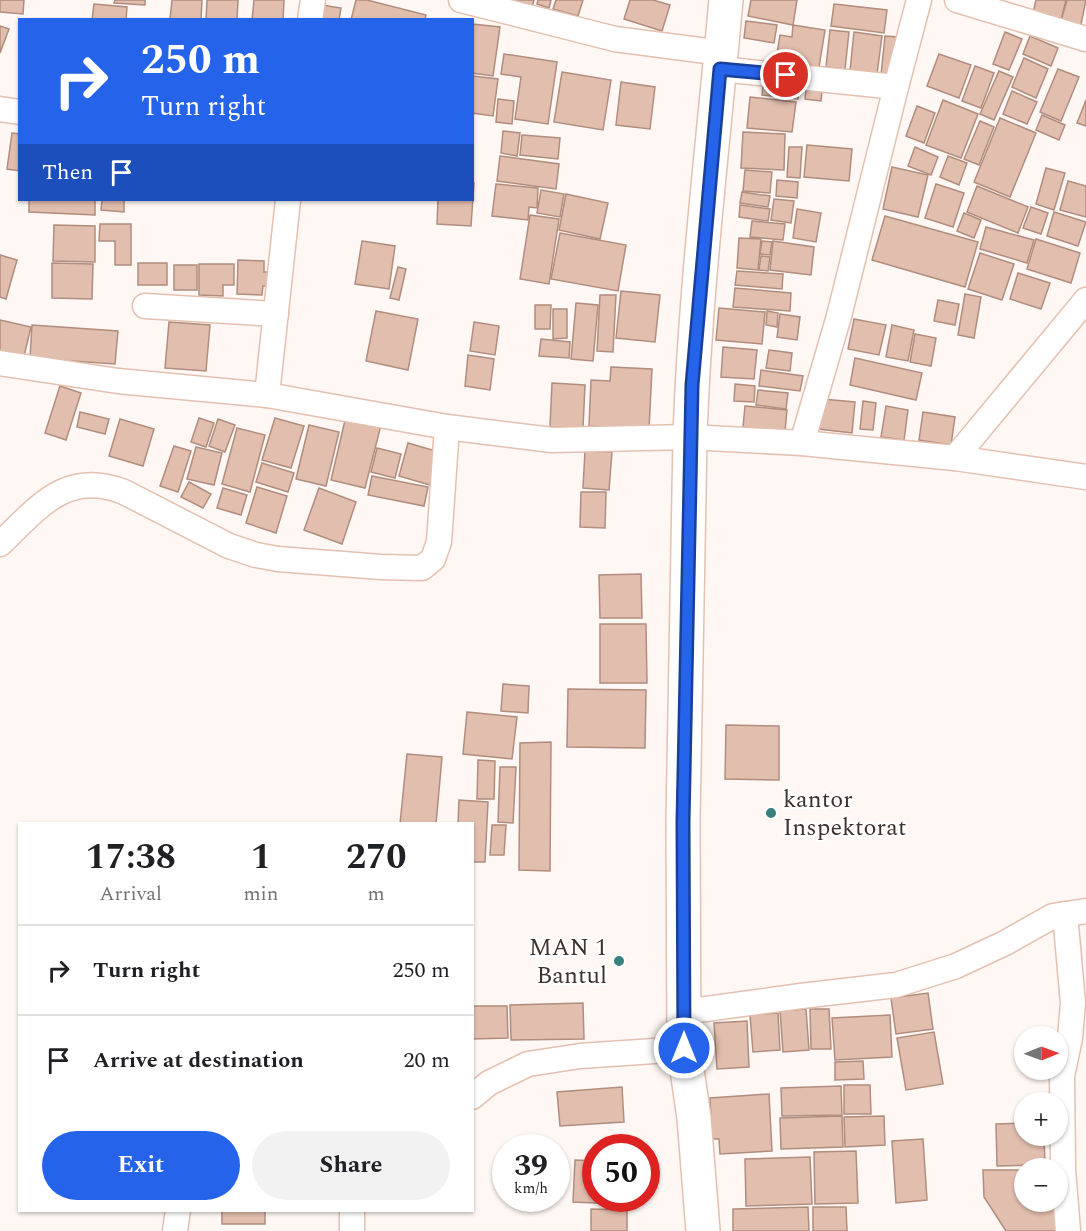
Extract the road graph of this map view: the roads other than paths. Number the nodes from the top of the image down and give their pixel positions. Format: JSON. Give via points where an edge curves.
{"nodes":[{"id":1,"x":313,"y":0,"type":"edge"},
{"id":2,"x":461,"y":0,"type":"edge"},
{"id":3,"x":726,"y":0,"type":"edge"},
{"id":4,"x":919,"y":0,"type":"edge"},
{"id":5,"x":957,"y":0,"type":"edge"},
{"id":6,"x":310,"y":18,"type":"edge"},
{"id":7,"x":1086,"y":39,"type":"edge"},
{"id":8,"x":721,"y":61,"type":"junction"},
{"id":9,"x":896,"y":87,"type":"junction"},
{"id":10,"x":0,"y":109,"type":"edge"},
{"id":11,"x":18,"y":112,"type":"edge"},
{"id":12,"x":288,"y":201,"type":"edge"},
{"id":13,"x":1086,"y":300,"type":"edge"},
{"id":14,"x":145,"y":306,"type":"dead end"},
{"id":15,"x":276,"y":314,"type":"junction"},
{"id":16,"x":0,"y":363,"type":"edge"},
{"id":17,"x":267,"y":395,"type":"junction"},
{"id":18,"x":447,"y":427,"type":"junction"},
{"id":19,"x":690,"y":437,"type":"junction"},
{"id":20,"x":802,"y":443,"type":"junction"},
{"id":21,"x":955,"y":458,"type":"junction"},
{"id":22,"x":1086,"y":477,"type":"edge"},
{"id":23,"x":0,"y":544,"type":"edge"},
{"id":24,"x":1076,"y":913,"type":"edge"},
{"id":25,"x":684,"y":1012,"type":"junction"},
{"id":26,"x":684,"y":1048,"type":"junction"},
{"id":27,"x":474,"y":1095,"type":"edge"},
{"id":28,"x":178,"y":1212,"type":"edge"},
{"id":29,"x":351,"y":1212,"type":"edge"},
{"id":30,"x":175,"y":1231,"type":"edge"},
{"id":31,"x":352,"y":1231,"type":"edge"},
{"id":32,"x":703,"y":1231,"type":"edge"},
{"id":33,"x":1068,"y":1231,"type":"edge"}],
"edges":[{"from":1,"to":6,"type":"street"},
{"from":2,"to":8,"type":"street"},
{"from":3,"to":8,"type":"main road"},
{"from":4,"to":9,"type":"street"},
{"from":5,"to":7,"type":"street"},
{"from":8,"to":9,"type":"street"},
{"from":8,"to":19,"type":"main road"},
{"from":9,"to":20,"type":"street","via":[[839,316]]},
{"from":10,"to":11,"type":"street"},
{"from":12,"to":15,"type":"street"},
{"from":13,"to":21,"type":"street"},
{"from":14,"to":15,"type":"street"},
{"from":15,"to":17,"type":"street"},
{"from":16,"to":17,"type":"street","via":[[118,381]]},
{"from":17,"to":18,"type":"street"},
{"from":18,"to":19,"type":"street","via":[[552,440]]},
{"from":18,"to":23,"type":"street","via":[[439,542],[433,559],[422,568],[256,555],[229,546],[124,492],[101,485],[64,489],[52,496]]},
{"from":19,"to":20,"type":"street"},
{"from":19,"to":25,"type":"main road"},
{"from":20,"to":21,"type":"street"},
{"from":21,"to":22,"type":"street"},
{"from":24,"to":25,"type":"street","via":[[1053,916],[956,966],[896,985]]},
{"from":24,"to":33,"type":"street","via":[[1070,1038],[1062,1076]]},
{"from":25,"to":26,"type":"main road"},
{"from":26,"to":27,"type":"street","via":[[528,1064],[489,1083]]},
{"from":26,"to":32,"type":"main road"},
{"from":28,"to":30,"type":"street"},
{"from":29,"to":31,"type":"street"}]}
